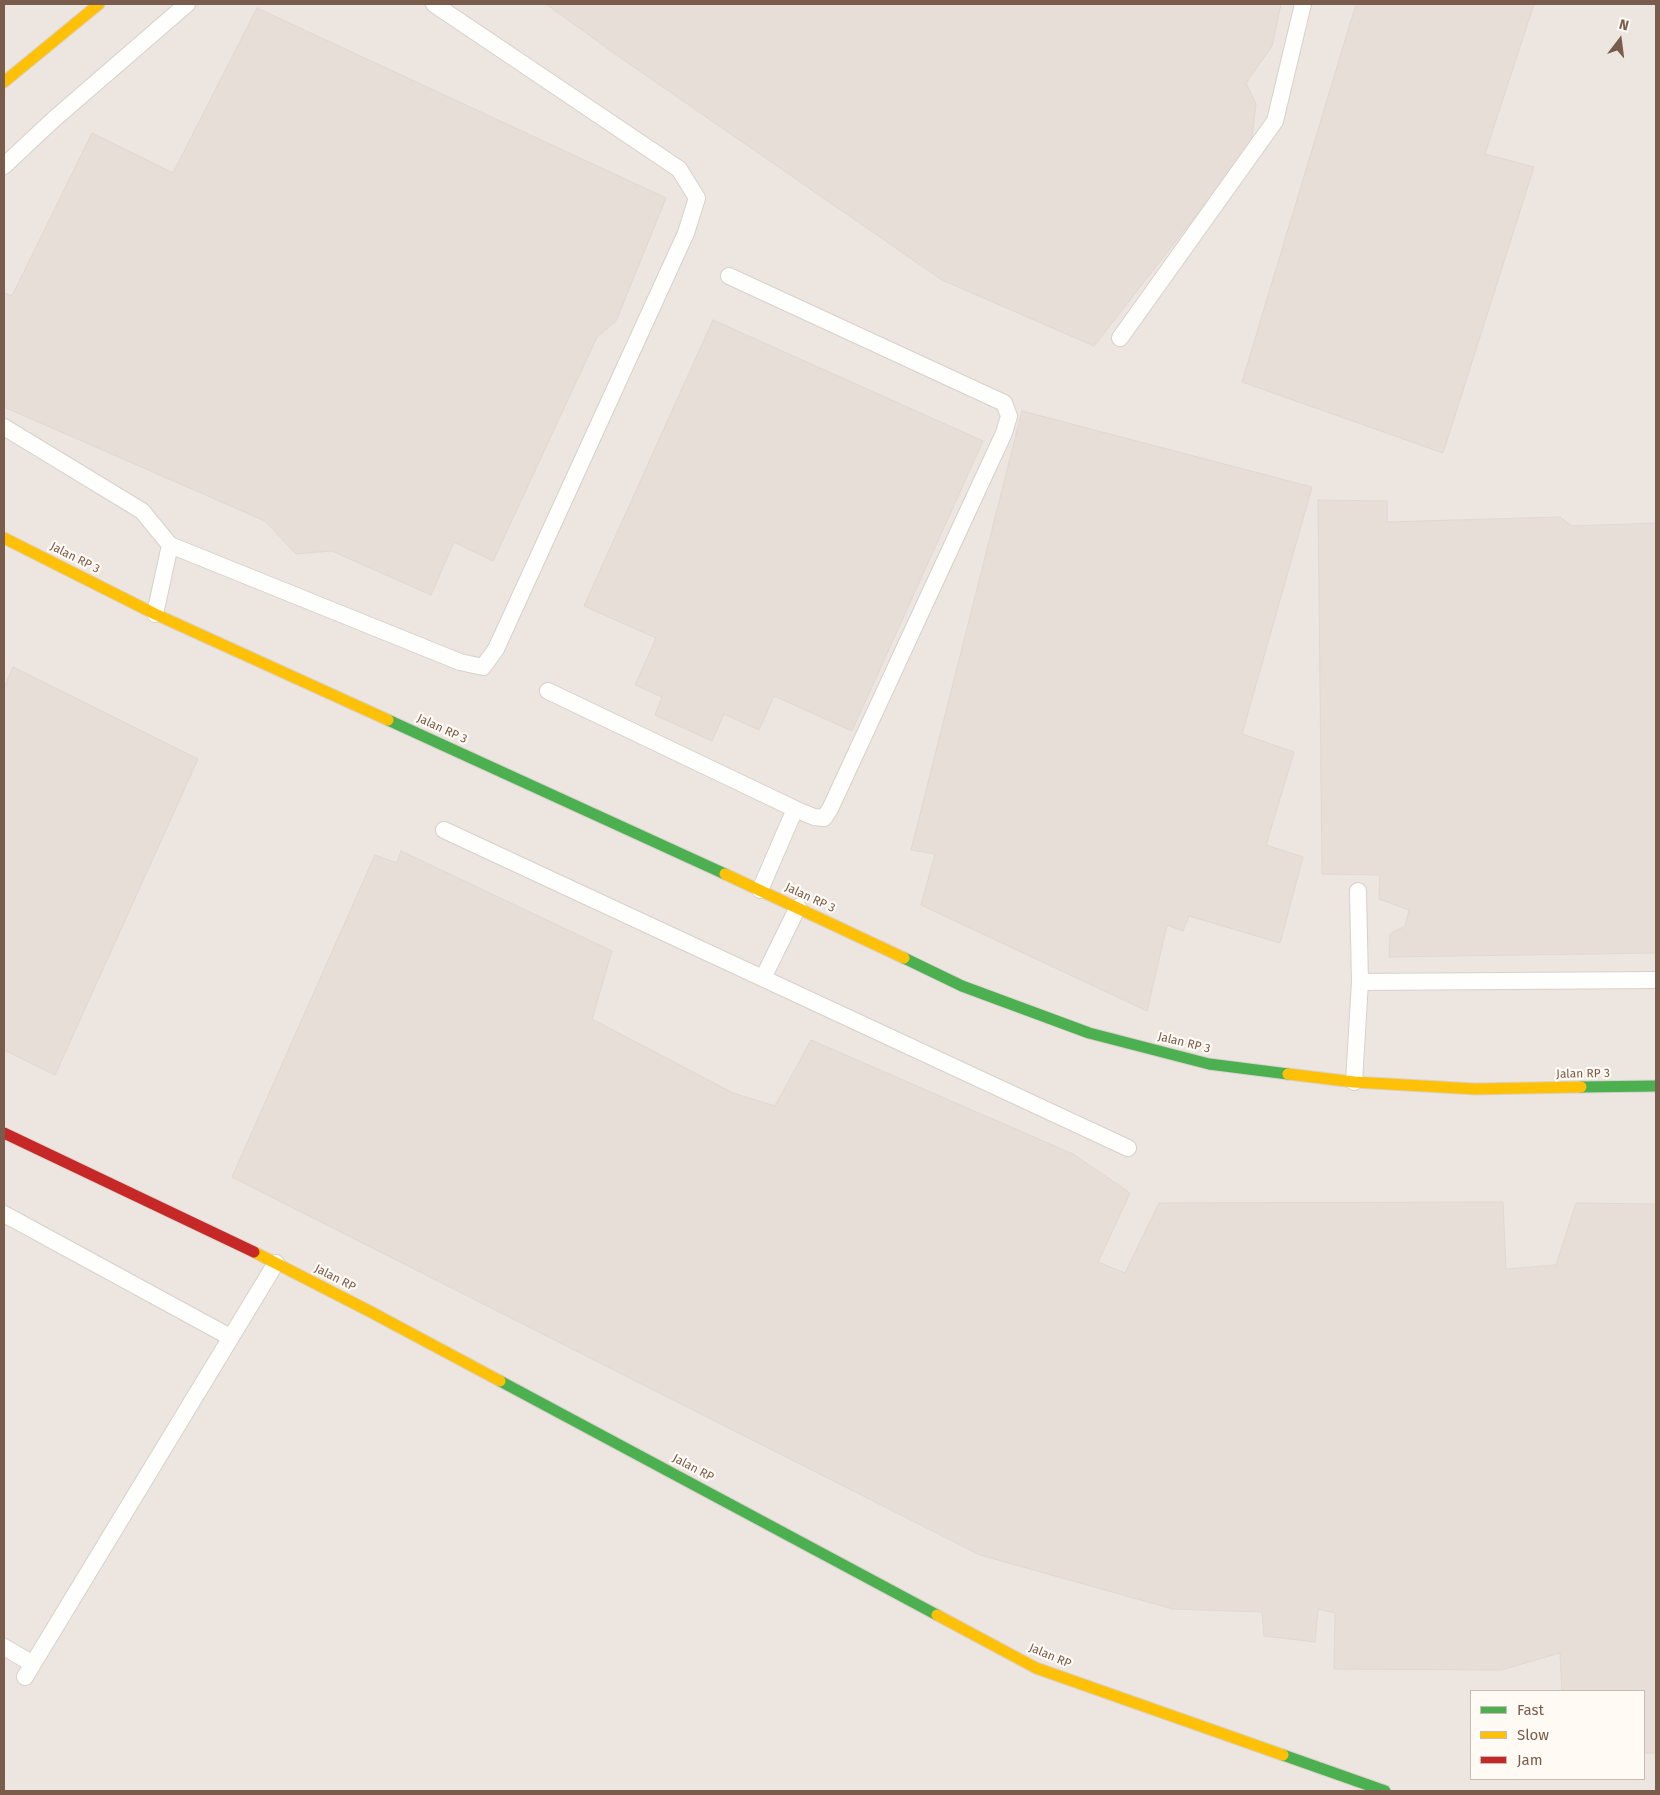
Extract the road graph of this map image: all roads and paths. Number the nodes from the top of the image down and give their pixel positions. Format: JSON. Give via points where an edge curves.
{"nodes":[{"id":1,"x":99,"y":4,"type":"edge"},
{"id":2,"x":188,"y":4,"type":"edge"},
{"id":3,"x":434,"y":4,"type":"edge"},
{"id":4,"x":1303,"y":4,"type":"edge"},
{"id":5,"x":4,"y":82,"type":"edge"},
{"id":6,"x":4,"y":166,"type":"edge"},
{"id":7,"x":729,"y":276,"type":"dead end"},
{"id":8,"x":1120,"y":338,"type":"dead end"},
{"id":9,"x":4,"y":427,"type":"edge"},
{"id":10,"x":4,"y":538,"type":"edge"},
{"id":11,"x":170,"y":545,"type":"junction"},
{"id":12,"x":155,"y":614,"type":"junction"},
{"id":13,"x":548,"y":691,"type":"dead end"},
{"id":14,"x":796,"y":809,"type":"junction"},
{"id":15,"x":444,"y":830,"type":"dead end"},
{"id":16,"x":760,"y":890,"type":"junction"},
{"id":17,"x":1358,"y":891,"type":"dead end"},
{"id":18,"x":798,"y":907,"type":"junction"},
{"id":19,"x":763,"y":978,"type":"junction"},
{"id":20,"x":1656,"y":980,"type":"edge"},
{"id":21,"x":1360,"y":982,"type":"junction"},
{"id":22,"x":1354,"y":1082,"type":"junction"},
{"id":23,"x":1656,"y":1086,"type":"edge"},
{"id":24,"x":4,"y":1133,"type":"edge"},
{"id":25,"x":1128,"y":1148,"type":"dead end"},
{"id":26,"x":4,"y":1214,"type":"edge"},
{"id":27,"x":276,"y":1263,"type":"junction"},
{"id":28,"x":230,"y":1336,"type":"junction"},
{"id":29,"x":4,"y":1647,"type":"edge"},
{"id":30,"x":1385,"y":1791,"type":"edge"}],
"edges":[{"from":1,"to":5,"type":"street"},
{"from":2,"to":6,"type":"lane"},
{"from":3,"to":11,"type":"lane","via":[[679,169],[697,198],[686,233],[496,650],[483,667],[460,662]]},
{"from":4,"to":8,"type":"lane","via":[[1275,121]]},
{"from":7,"to":14,"type":"lane","via":[[1004,402],[1009,416],[830,809],[824,818],[814,818]]},
{"from":9,"to":11,"type":"lane","via":[[142,511]]},
{"from":10,"to":12,"type":"street","name":"Jalan RP 3"},
{"from":11,"to":12,"type":"lane"},
{"from":12,"to":16,"type":"street","name":"Jalan RP 3"},
{"from":13,"to":14,"type":"lane"},
{"from":14,"to":16,"type":"lane"},
{"from":15,"to":19,"type":"lane"},
{"from":16,"to":18,"type":"street","name":"Jalan RP 3"},
{"from":17,"to":21,"type":"lane"},
{"from":18,"to":19,"type":"lane"},
{"from":18,"to":22,"type":"street","name":"Jalan RP 3","via":[[962,986],[1089,1033],[1209,1064]]},
{"from":19,"to":25,"type":"lane"},
{"from":20,"to":21,"type":"lane"},
{"from":21,"to":22,"type":"lane"},
{"from":22,"to":23,"type":"street","name":"Jalan RP 3","via":[[1475,1090]]},
{"from":24,"to":27,"type":"street","name":"Jalan RP"},
{"from":26,"to":28,"type":"lane"},
{"from":27,"to":28,"type":"lane"},
{"from":27,"to":30,"type":"street","name":"Jalan RP","via":[[1036,1668]]},
{"from":28,"to":29,"type":"lane","via":[[29,1671]]}]}
